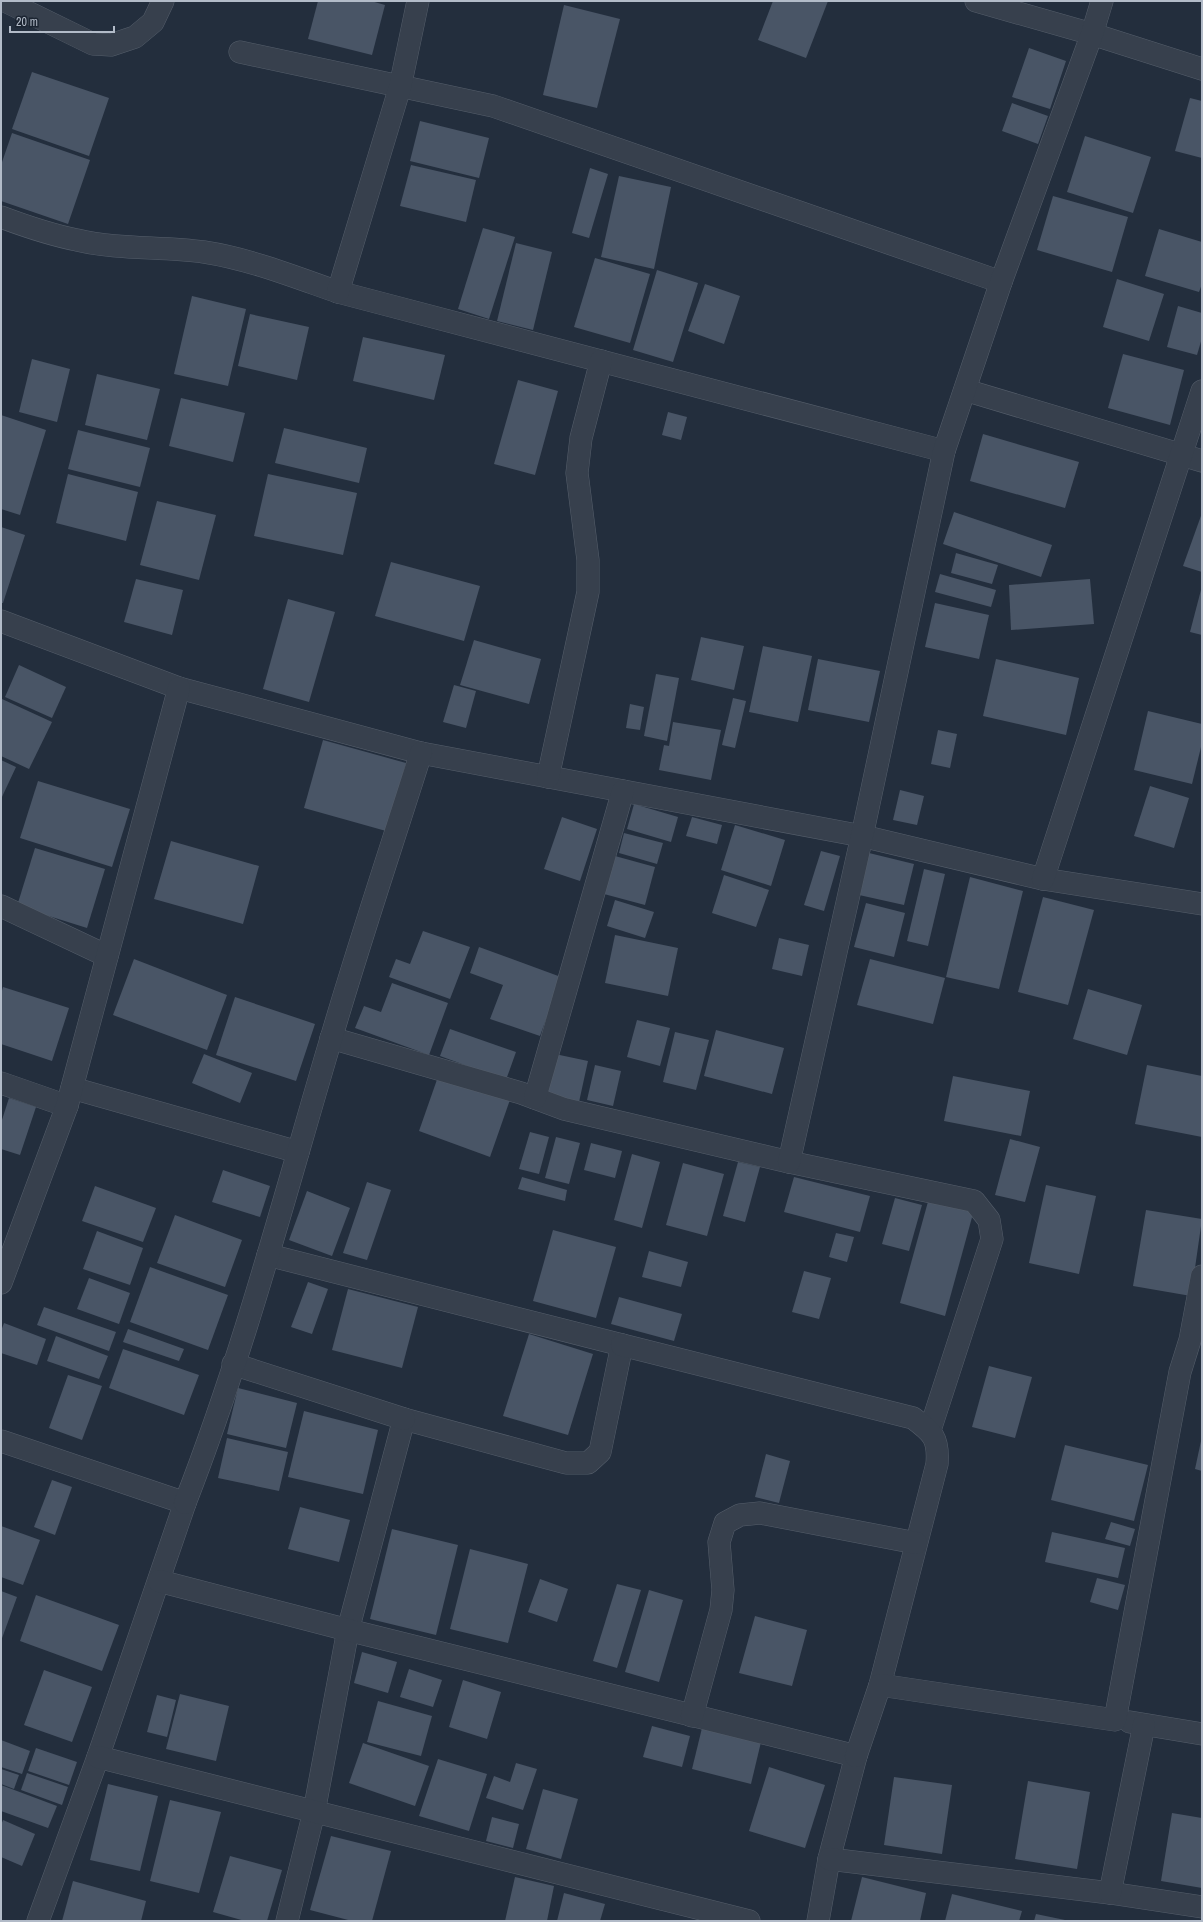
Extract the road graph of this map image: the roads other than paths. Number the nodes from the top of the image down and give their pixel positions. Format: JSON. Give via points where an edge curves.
{"nodes":[{"id":1,"x":5,"y":1,"type":"edge"},
{"id":2,"x":163,"y":1,"type":"edge"},
{"id":3,"x":418,"y":1,"type":"edge"},
{"id":4,"x":976,"y":1,"type":"edge"},
{"id":5,"x":1102,"y":1,"type":"edge"},
{"id":6,"x":1092,"y":34,"type":"junction"},
{"id":7,"x":240,"y":52,"type":"dead end"},
{"id":8,"x":1202,"y":69,"type":"edge"},
{"id":9,"x":400,"y":86,"type":"junction"},
{"id":10,"x":1,"y":217,"type":"edge"},
{"id":11,"x":1002,"y":282,"type":"junction"},
{"id":12,"x":338,"y":292,"type":"junction"},
{"id":13,"x":601,"y":361,"type":"junction"},
{"id":14,"x":965,"y":390,"type":"junction"},
{"id":15,"x":1202,"y":391,"type":"edge"},
{"id":16,"x":944,"y":451,"type":"junction"},
{"id":17,"x":1192,"y":458,"type":"edge"},
{"id":18,"x":1,"y":621,"type":"edge"},
{"id":19,"x":179,"y":688,"type":"junction"},
{"id":20,"x":421,"y":753,"type":"junction"},
{"id":21,"x":548,"y":777,"type":"junction"},
{"id":22,"x":623,"y":791,"type":"junction"},
{"id":23,"x":862,"y":836,"type":"junction"},
{"id":24,"x":1043,"y":879,"type":"junction"},
{"id":25,"x":1202,"y":904,"type":"edge"},
{"id":26,"x":1,"y":906,"type":"edge"},
{"id":27,"x":107,"y":956,"type":"junction"},
{"id":28,"x":331,"y":1038,"type":"junction"},
{"id":29,"x":1,"y":1083,"type":"edge"},
{"id":30,"x":69,"y":1097,"type":"junction"},
{"id":31,"x":535,"y":1098,"type":"junction"},
{"id":32,"x":298,"y":1152,"type":"junction"},
{"id":33,"x":789,"y":1162,"type":"junction"},
{"id":34,"x":268,"y":1255,"type":"junction"},
{"id":35,"x":1202,"y":1276,"type":"edge"},
{"id":36,"x":1,"y":1283,"type":"edge"},
{"id":37,"x":1196,"y":1340,"type":"edge"},
{"id":38,"x":622,"y":1344,"type":"junction"},
{"id":39,"x":233,"y":1364,"type":"junction"},
{"id":40,"x":404,"y":1418,"type":"junction"},
{"id":41,"x":930,"y":1430,"type":"junction"},
{"id":42,"x":1,"y":1441,"type":"edge"},
{"id":43,"x":185,"y":1503,"type":"junction"},
{"id":44,"x":916,"y":1543,"type":"junction"},
{"id":45,"x":159,"y":1581,"type":"junction"},
{"id":46,"x":348,"y":1630,"type":"junction"},
{"id":47,"x":880,"y":1685,"type":"junction"},
{"id":48,"x":692,"y":1716,"type":"junction"},
{"id":49,"x":1115,"y":1720,"type":"junction"},
{"id":50,"x":1144,"y":1725,"type":"junction"},
{"id":51,"x":1202,"y":1734,"type":"edge"},
{"id":52,"x":856,"y":1756,"type":"junction"},
{"id":53,"x":98,"y":1757,"type":"junction"},
{"id":54,"x":314,"y":1812,"type":"junction"},
{"id":55,"x":829,"y":1859,"type":"junction"},
{"id":56,"x":1110,"y":1892,"type":"junction"},
{"id":57,"x":1202,"y":1907,"type":"edge"},
{"id":58,"x":38,"y":1921,"type":"edge"},
{"id":59,"x":287,"y":1921,"type":"edge"},
{"id":60,"x":749,"y":1921,"type":"edge"},
{"id":61,"x":818,"y":1921,"type":"edge"}],
"edges":[{"from":1,"to":2,"type":"street","via":[[93,44],[111,45],[135,37],[153,22]]},
{"from":3,"to":9,"type":"street"},
{"from":4,"to":6,"type":"street"},
{"from":5,"to":6,"type":"street"},
{"from":6,"to":8,"type":"street"},
{"from":6,"to":11,"type":"street"},
{"from":7,"to":9,"type":"street"},
{"from":9,"to":11,"type":"street","via":[[493,106]]},
{"from":9,"to":12,"type":"street"},
{"from":10,"to":12,"type":"street","via":[[77,241],[204,252],[277,271]]},
{"from":11,"to":14,"type":"street"},
{"from":12,"to":13,"type":"street"},
{"from":13,"to":16,"type":"street"},
{"from":13,"to":21,"type":"street","via":[[581,438],[577,473],[588,560],[588,592]]},
{"from":14,"to":16,"type":"street"},
{"from":14,"to":17,"type":"street"},
{"from":15,"to":17,"type":"street"},
{"from":16,"to":23,"type":"street"},
{"from":17,"to":24,"type":"street"},
{"from":18,"to":19,"type":"street"},
{"from":19,"to":20,"type":"street"},
{"from":19,"to":27,"type":"street"},
{"from":20,"to":21,"type":"street"},
{"from":20,"to":28,"type":"street"},
{"from":21,"to":22,"type":"street"},
{"from":22,"to":23,"type":"street"},
{"from":22,"to":31,"type":"street"},
{"from":23,"to":24,"type":"street"},
{"from":23,"to":33,"type":"street"},
{"from":24,"to":25,"type":"street"},
{"from":26,"to":27,"type":"street"},
{"from":27,"to":30,"type":"street"},
{"from":28,"to":31,"type":"street"},
{"from":28,"to":32,"type":"street"},
{"from":29,"to":30,"type":"street"},
{"from":30,"to":32,"type":"street"},
{"from":30,"to":36,"type":"street"},
{"from":31,"to":33,"type":"street","via":[[564,1110]]},
{"from":32,"to":34,"type":"street"},
{"from":33,"to":41,"type":"street","via":[[974,1202],[989,1220],[992,1239]]},
{"from":34,"to":38,"type":"street"},
{"from":34,"to":39,"type":"street"},
{"from":35,"to":37,"type":"street"},
{"from":37,"to":49,"type":"street","via":[[1180,1372]]},
{"from":38,"to":40,"type":"street","via":[[600,1452],[588,1463],[566,1463]]},
{"from":38,"to":41,"type":"street","via":[[913,1418]]},
{"from":39,"to":40,"type":"street"},
{"from":39,"to":43,"type":"street","via":[[208,1444]]},
{"from":40,"to":46,"type":"street"},
{"from":41,"to":44,"type":"street","via":[[938,1447],[937,1464]]},
{"from":42,"to":43,"type":"street"},
{"from":43,"to":45,"type":"street"},
{"from":44,"to":47,"type":"street"},
{"from":44,"to":48,"type":"street","via":[[760,1513],[740,1515],[725,1523],[719,1542],[723,1590],[721,1610]]},
{"from":45,"to":46,"type":"street"},
{"from":45,"to":53,"type":"street"},
{"from":46,"to":48,"type":"street"},
{"from":46,"to":54,"type":"street"},
{"from":47,"to":49,"type":"street"},
{"from":47,"to":52,"type":"street"},
{"from":48,"to":52,"type":"street"},
{"from":49,"to":50,"type":"street"},
{"from":50,"to":51,"type":"street"},
{"from":50,"to":56,"type":"street"},
{"from":52,"to":55,"type":"street"},
{"from":53,"to":54,"type":"street"},
{"from":53,"to":58,"type":"street"},
{"from":54,"to":59,"type":"street"},
{"from":54,"to":60,"type":"street"},
{"from":55,"to":56,"type":"street"},
{"from":55,"to":61,"type":"street"},
{"from":56,"to":57,"type":"street"}]}
